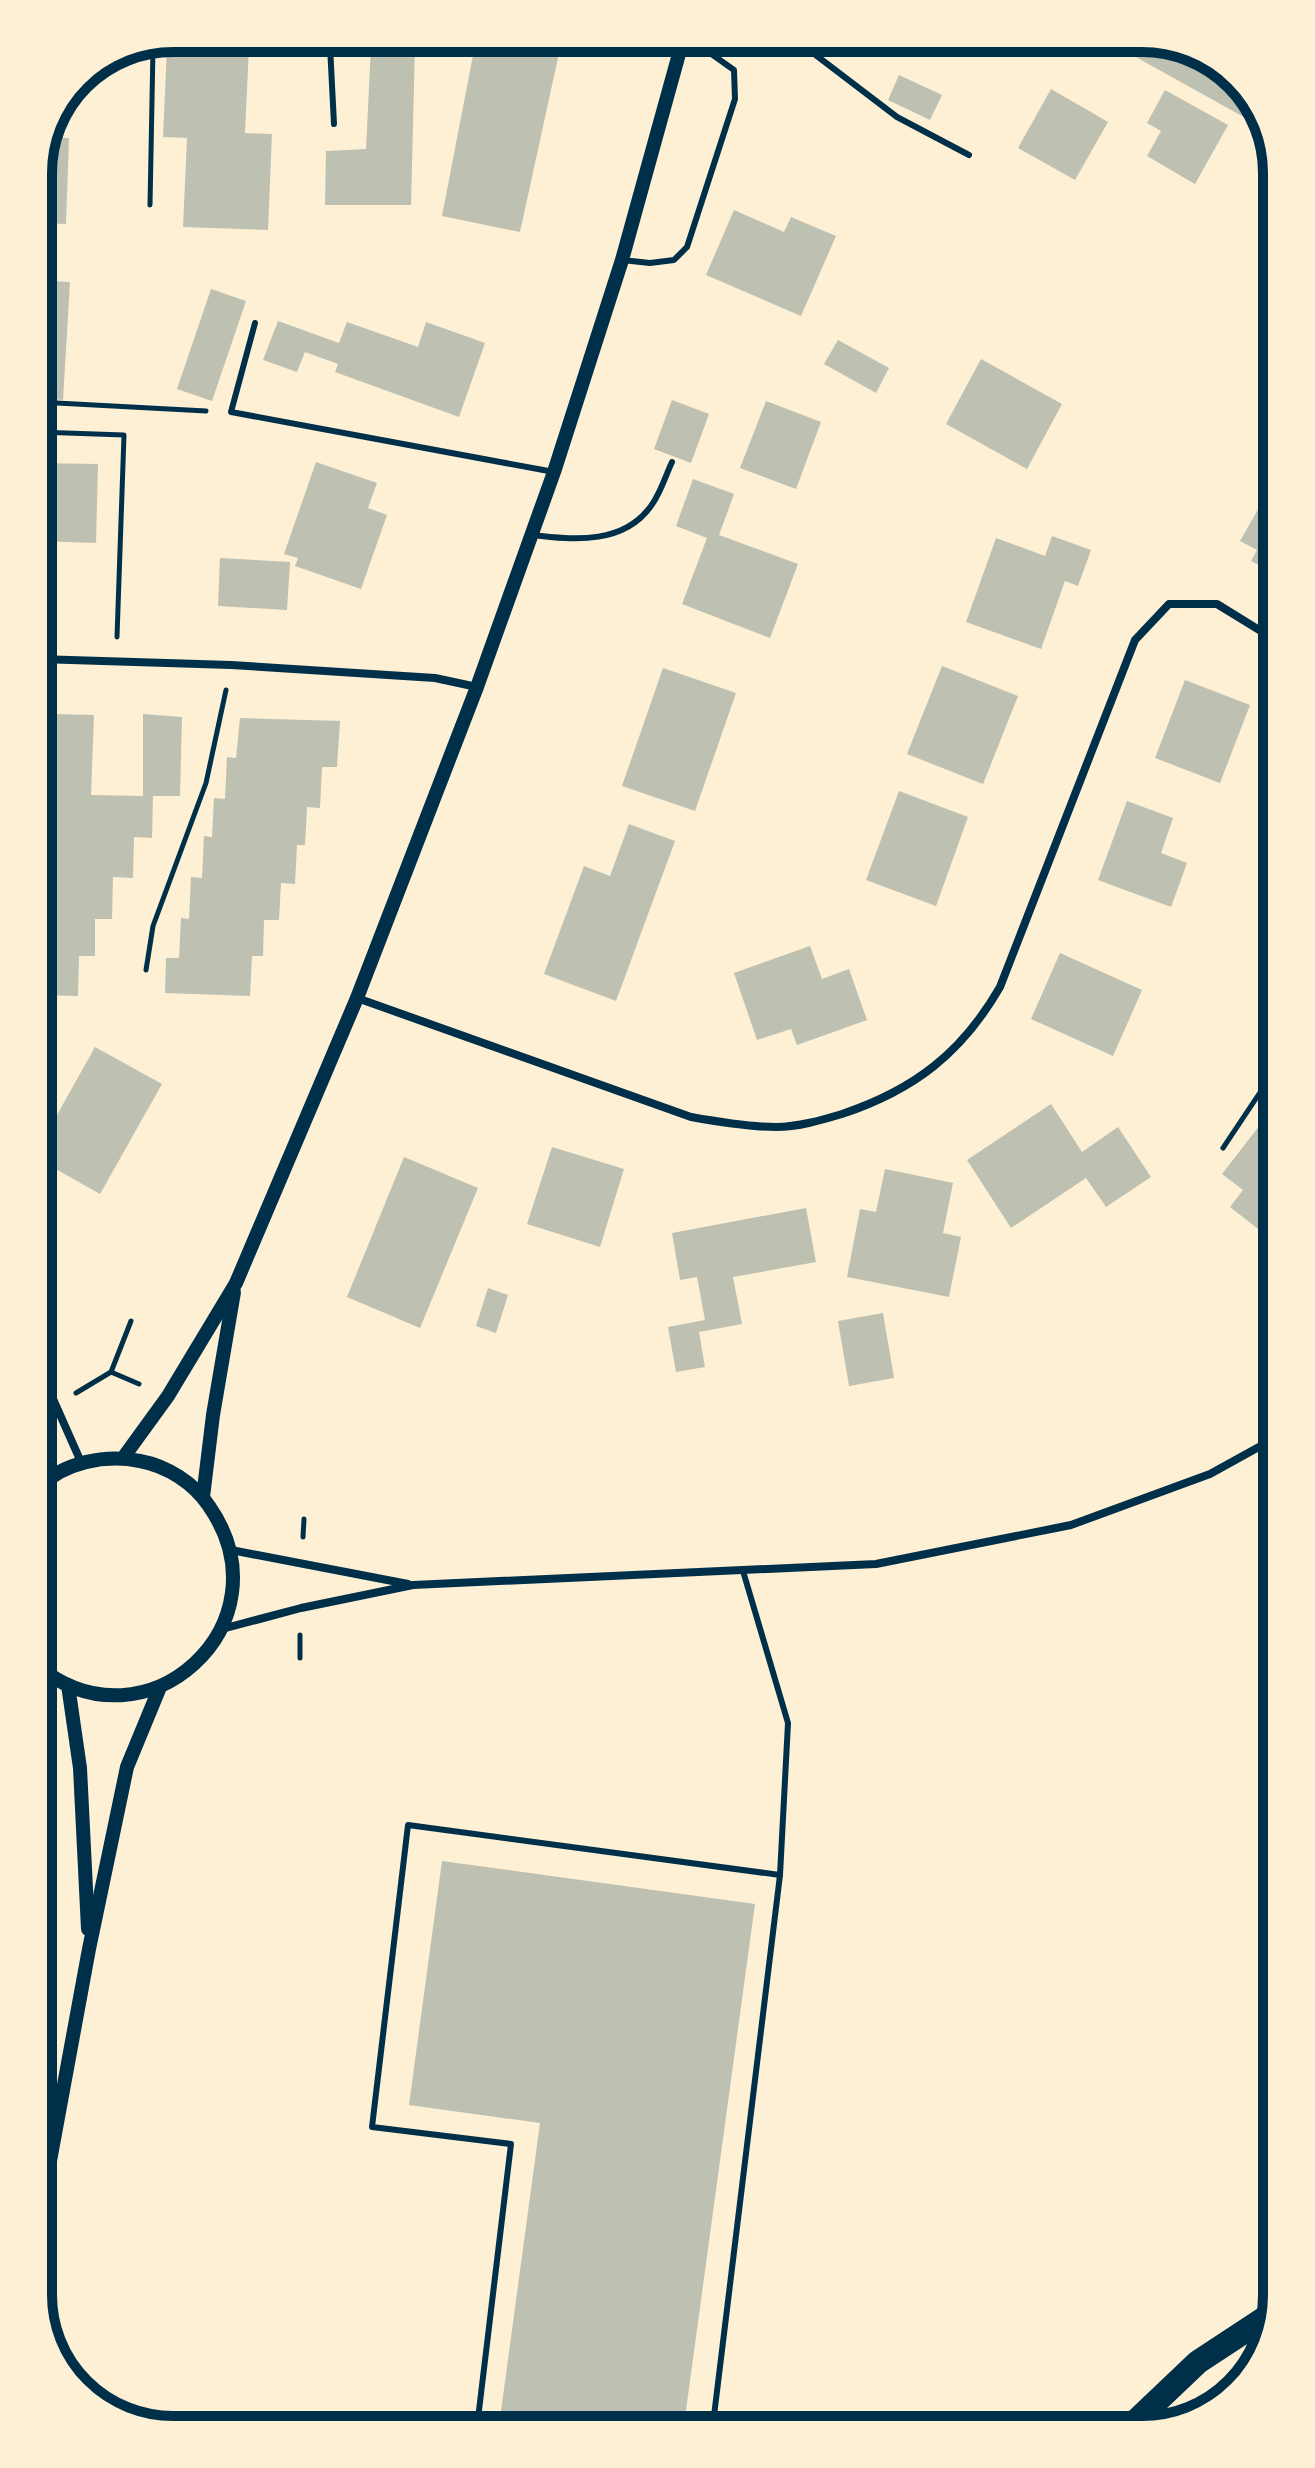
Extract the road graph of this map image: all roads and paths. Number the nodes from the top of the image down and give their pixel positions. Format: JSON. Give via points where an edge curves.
{"nodes":[{"id":1,"x":330,"y":52,"type":"edge"},
{"id":2,"x":680,"y":52,"type":"edge"},
{"id":3,"x":709,"y":52,"type":"edge"},
{"id":4,"x":811,"y":52,"type":"edge"},
{"id":5,"x":153,"y":54,"type":"edge"},
{"id":6,"x":334,"y":124,"type":"dead end"},
{"id":7,"x":969,"y":155,"type":"dead end"},
{"id":8,"x":150,"y":205,"type":"dead end"},
{"id":9,"x":622,"y":260,"type":"junction"},
{"id":10,"x":255,"y":323,"type":"dead end"},
{"id":11,"x":52,"y":403,"type":"edge"},
{"id":12,"x":231,"y":412,"type":"junction"},
{"id":13,"x":52,"y":432,"type":"edge"},
{"id":14,"x":672,"y":462,"type":"dead end"},
{"id":15,"x":554,"y":472,"type":"junction"},
{"id":16,"x":531,"y":535,"type":"junction"},
{"id":17,"x":1263,"y":632,"type":"edge"},
{"id":18,"x":52,"y":660,"type":"edge"},
{"id":19,"x":116,"y":662,"type":"junction"},
{"id":20,"x":231,"y":665,"type":"junction"},
{"id":21,"x":477,"y":687,"type":"junction"},
{"id":22,"x":146,"y":970,"type":"dead end"},
{"id":23,"x":357,"y":998,"type":"junction"},
{"id":24,"x":1263,"y":1088,"type":"edge"},
{"id":25,"x":1223,"y":1148,"type":"dead end"},
{"id":26,"x":236,"y":1283,"type":"junction"},
{"id":27,"x":131,"y":1321,"type":"dead end"},
{"id":28,"x":52,"y":1394,"type":"edge"},
{"id":29,"x":57,"y":1405,"type":"junction"},
{"id":30,"x":1263,"y":1445,"type":"edge"},
{"id":31,"x":123,"y":1458,"type":"junction"},
{"id":32,"x":81,"y":1462,"type":"junction"},
{"id":33,"x":52,"y":1476,"type":"edge"},
{"id":34,"x":203,"y":1497,"type":"junction"},
{"id":35,"x":231,"y":1550,"type":"junction"},
{"id":36,"x":743,"y":1571,"type":"junction"},
{"id":37,"x":413,"y":1585,"type":"junction"},
{"id":38,"x":222,"y":1629,"type":"junction"},
{"id":39,"x":52,"y":1675,"type":"edge"},
{"id":40,"x":68,"y":1685,"type":"junction"},
{"id":41,"x":160,"y":1687,"type":"junction"},
{"id":42,"x":780,"y":1875,"type":"junction"},
{"id":43,"x":89,"y":1949,"type":"junction"},
{"id":44,"x":52,"y":2150,"type":"edge"},
{"id":45,"x":1260,"y":2321,"type":"edge"},
{"id":46,"x":478,"y":2416,"type":"edge"},
{"id":47,"x":714,"y":2416,"type":"edge"},
{"id":48,"x":1141,"y":2416,"type":"edge"}],
"edges":[{"from":1,"to":6,"type":"lane"},
{"from":2,"to":9,"type":"street"},
{"from":3,"to":9,"type":"lane","via":[[734,70],[735,99],[687,247],[674,260]]},
{"from":4,"to":7,"type":"lane","via":[[897,117]]},
{"from":5,"to":8,"type":"path"},
{"from":9,"to":15,"type":"street"},
{"from":10,"to":12,"type":"lane"},
{"from":11,"to":12,"type":"path"},
{"from":12,"to":15,"type":"lane"},
{"from":13,"to":19,"type":"path","via":[[124,435]]},
{"from":14,"to":16,"type":"lane","via":[[653,503],[631,526],[581,539]]},
{"from":15,"to":16,"type":"street"},
{"from":16,"to":21,"type":"street"},
{"from":17,"to":23,"type":"street","via":[[1217,604],[1169,604],[1135,640],[1000,987],[985,1013],[946,1058],[866,1106],[779,1127],[691,1117]]},
{"from":18,"to":19,"type":"street"},
{"from":19,"to":20,"type":"street"},
{"from":20,"to":21,"type":"street","via":[[435,678]]},
{"from":20,"to":22,"type":"path","via":[[206,783],[153,926]]},
{"from":21,"to":23,"type":"street"},
{"from":23,"to":26,"type":"street"},
{"from":24,"to":25,"type":"path"},
{"from":26,"to":31,"type":"street","via":[[168,1396]]},
{"from":26,"to":34,"type":"street"},
{"from":27,"to":29,"type":"path","via":[[111,1372]]},
{"from":28,"to":29,"type":"street"},
{"from":29,"to":32,"type":"street"},
{"from":30,"to":36,"type":"street","via":[[1210,1474],[1071,1525],[876,1564]]},
{"from":31,"to":32,"type":"street"},
{"from":31,"to":34,"type":"street","via":[[153,1463]]},
{"from":32,"to":33,"type":"street"},
{"from":34,"to":35,"type":"street"},
{"from":35,"to":37,"type":"street"},
{"from":35,"to":38,"type":"street","via":[[233,1590]]},
{"from":36,"to":37,"type":"street"},
{"from":36,"to":42,"type":"lane","via":[[788,1723]]},
{"from":37,"to":38,"type":"street"},
{"from":38,"to":41,"type":"street","via":[[185,1673]]},
{"from":39,"to":40,"type":"street"},
{"from":40,"to":41,"type":"street","via":[[98,1694],[129,1695]]},
{"from":40,"to":43,"type":"street","via":[[80,1768]]},
{"from":41,"to":43,"type":"street","via":[[127,1767]]},
{"from":42,"to":46,"type":"lane","via":[[408,1825],[372,2127],[511,2144]]},
{"from":42,"to":47,"type":"lane"},
{"from":43,"to":44,"type":"street"},
{"from":45,"to":48,"type":"highway","via":[[1198,2362]]}]}
